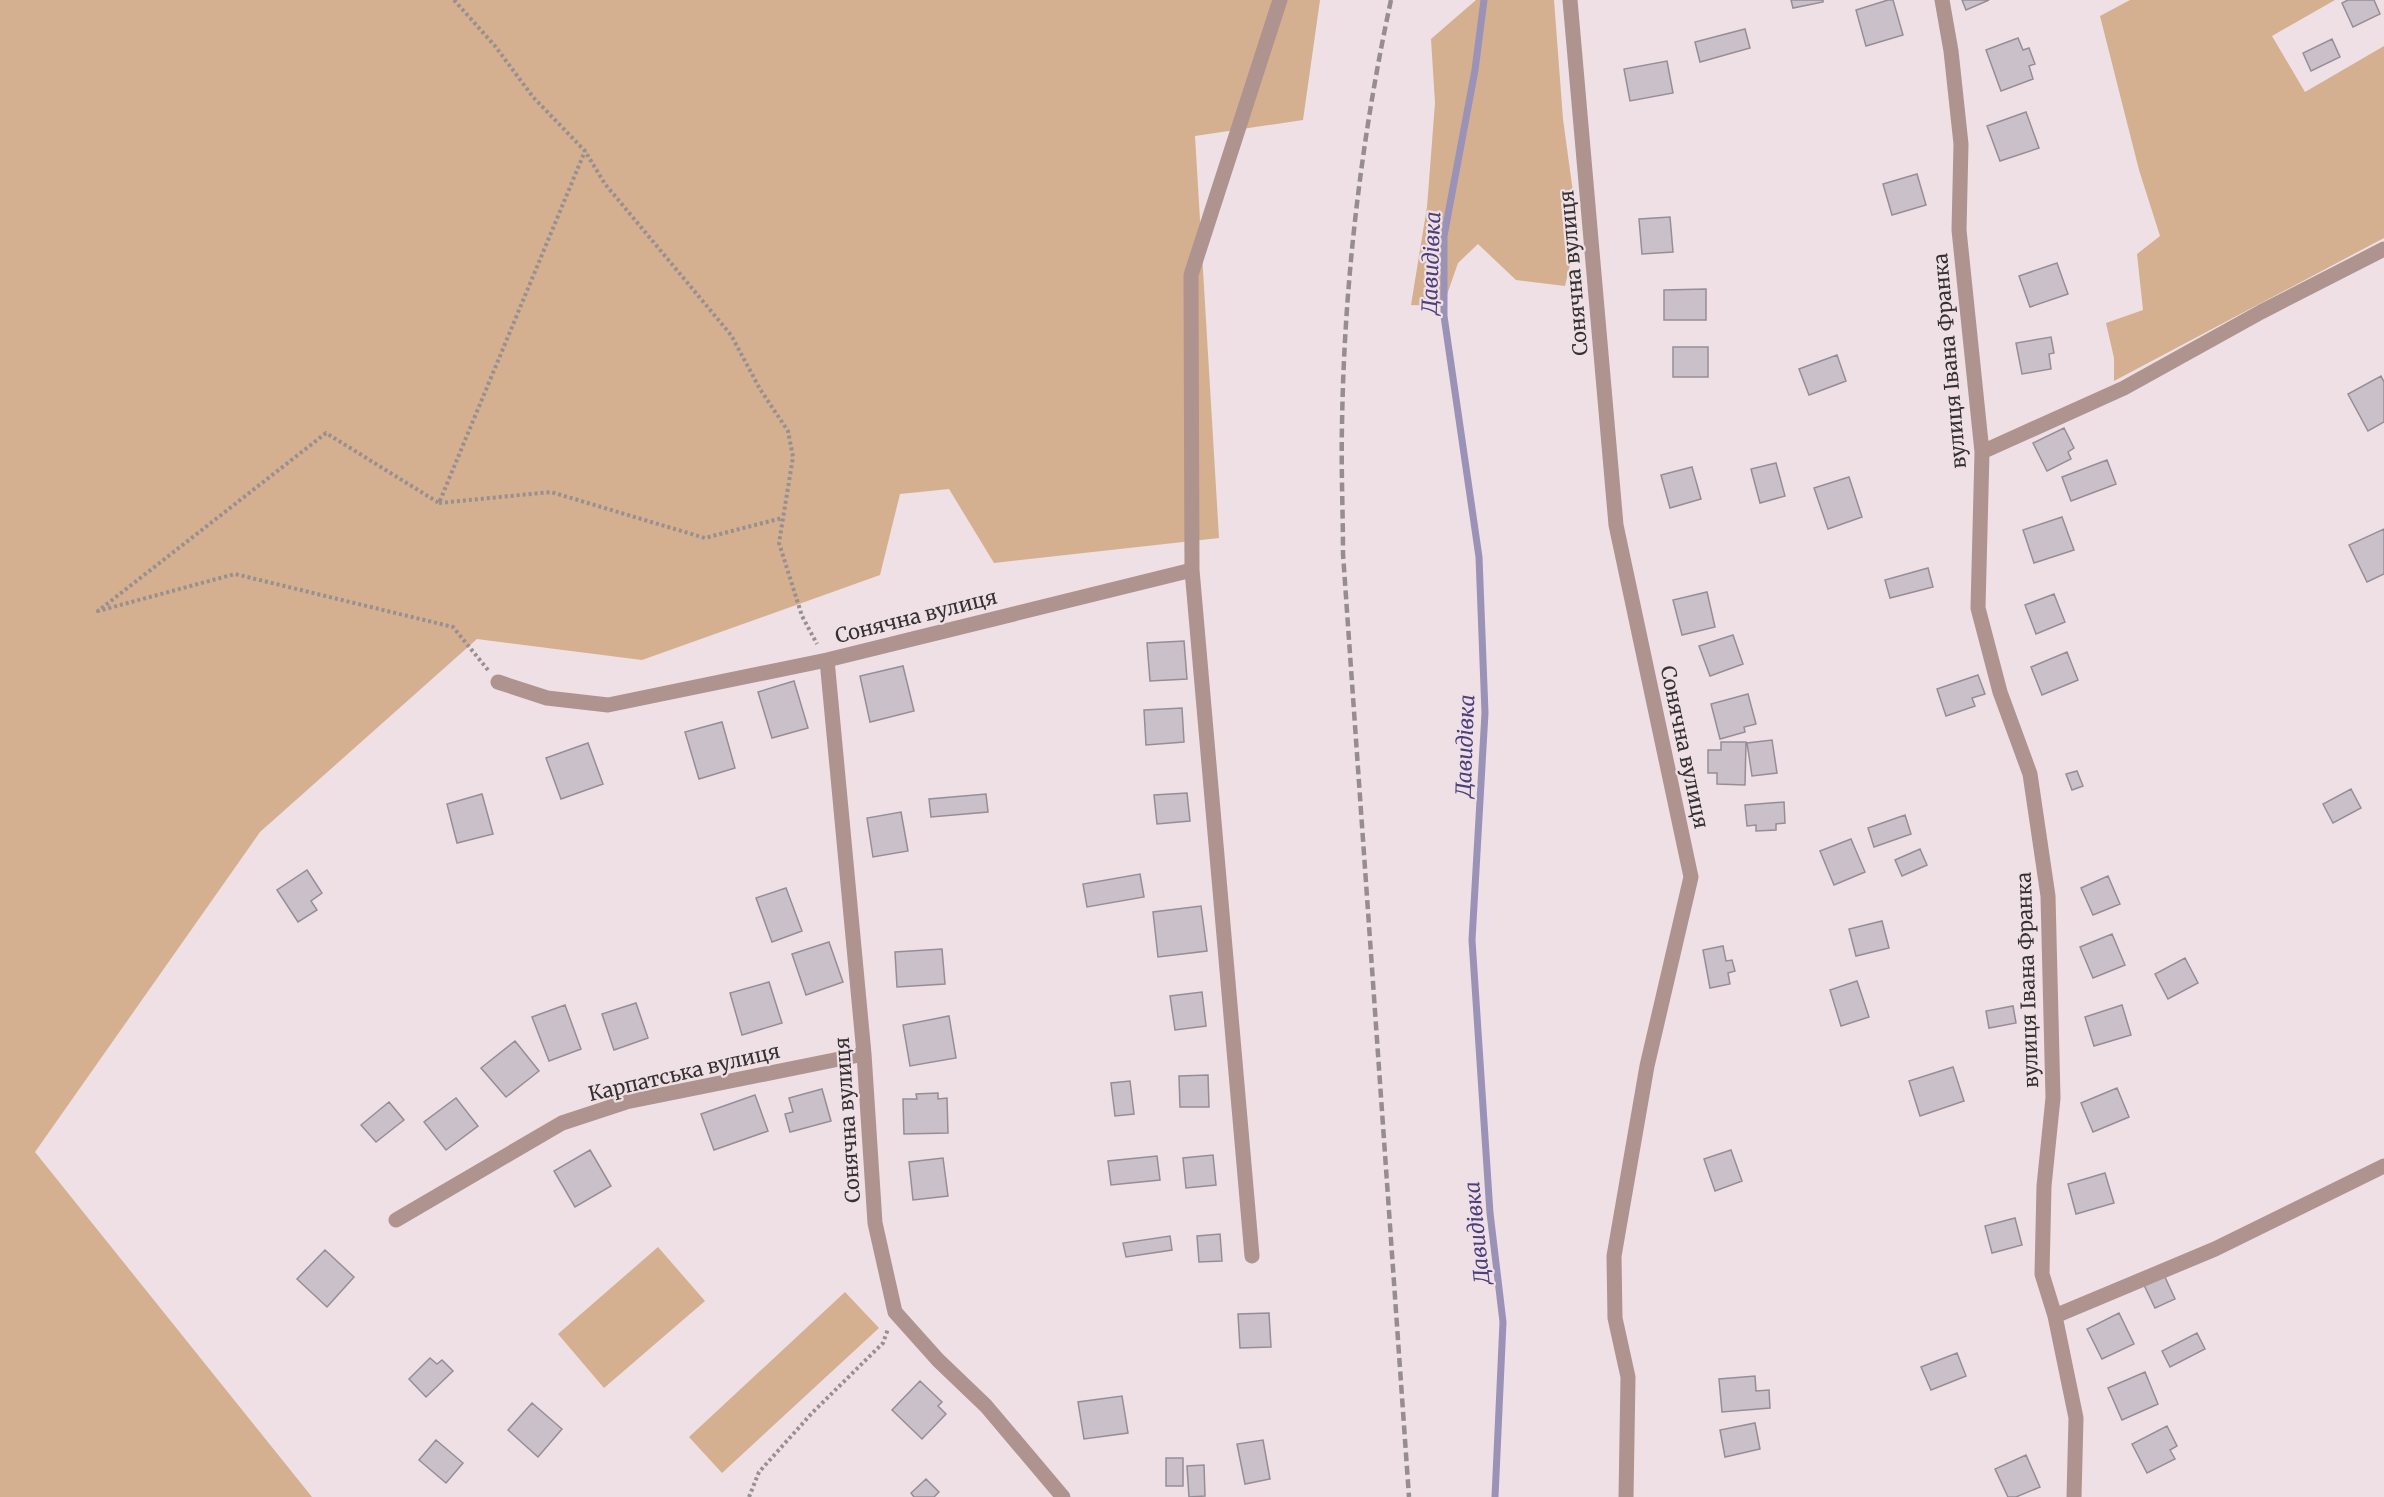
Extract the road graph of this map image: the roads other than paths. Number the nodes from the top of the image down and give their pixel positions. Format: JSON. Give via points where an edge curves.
{"nodes":[{"id":1,"x":1280,"y":0,"type":"edge"},
{"id":2,"x":1570,"y":0,"type":"edge"},
{"id":3,"x":1942,"y":0,"type":"edge"},
{"id":4,"x":2384,"y":249,"type":"edge"},
{"id":5,"x":1982,"y":452,"type":"junction"},
{"id":6,"x":1192,"y":570,"type":"junction"},
{"id":7,"x":827,"y":660,"type":"junction"},
{"id":8,"x":498,"y":682,"type":"road end"},
{"id":9,"x":864,"y":1054,"type":"junction"},
{"id":10,"x":2384,"y":1166,"type":"edge"},
{"id":11,"x":396,"y":1220,"type":"dead end"},
{"id":12,"x":1252,"y":1256,"type":"dead end"},
{"id":13,"x":2055,"y":1316,"type":"junction"},
{"id":14,"x":1063,"y":1497,"type":"edge"},
{"id":15,"x":1626,"y":1497,"type":"edge"},
{"id":16,"x":2074,"y":1497,"type":"edge"}],
"edges":[{"from":1,"to":6,"type":"street","via":[[1191,275]]},
{"from":2,"to":15,"type":"street","name":"Сонячна вулиця","via":[[1616,525],[1691,877],[1647,1066],[1614,1256],[1615,1318],[1628,1377]]},
{"from":3,"to":5,"type":"street","name":"вулиця Івана Франка","via":[[1961,144],[1959,230]]},
{"from":4,"to":5,"type":"street","via":[[2124,388]]},
{"from":5,"to":13,"type":"street","name":"вулиця Івана Франка","via":[[1978,608],[2000,692],[2030,774],[2048,896],[2053,1098],[2044,1185],[2042,1275]]},
{"from":6,"to":7,"type":"street","name":"Сонячна вулиця"},
{"from":6,"to":12,"type":"street"},
{"from":7,"to":8,"type":"street","via":[[608,705],[547,698]]},
{"from":7,"to":9,"type":"street","name":"Сонячна вулиця"},
{"from":9,"to":11,"type":"street","name":"Карпатська вулиця","via":[[626,1102],[562,1124]]},
{"from":9,"to":14,"type":"street","name":"Сонячна вулиця","via":[[874,1223],[895,1312],[986,1406]]},
{"from":10,"to":13,"type":"street","via":[[2215,1249]]},
{"from":13,"to":16,"type":"street","name":"вулиця Івана Франка","via":[[2076,1418]]}]}
